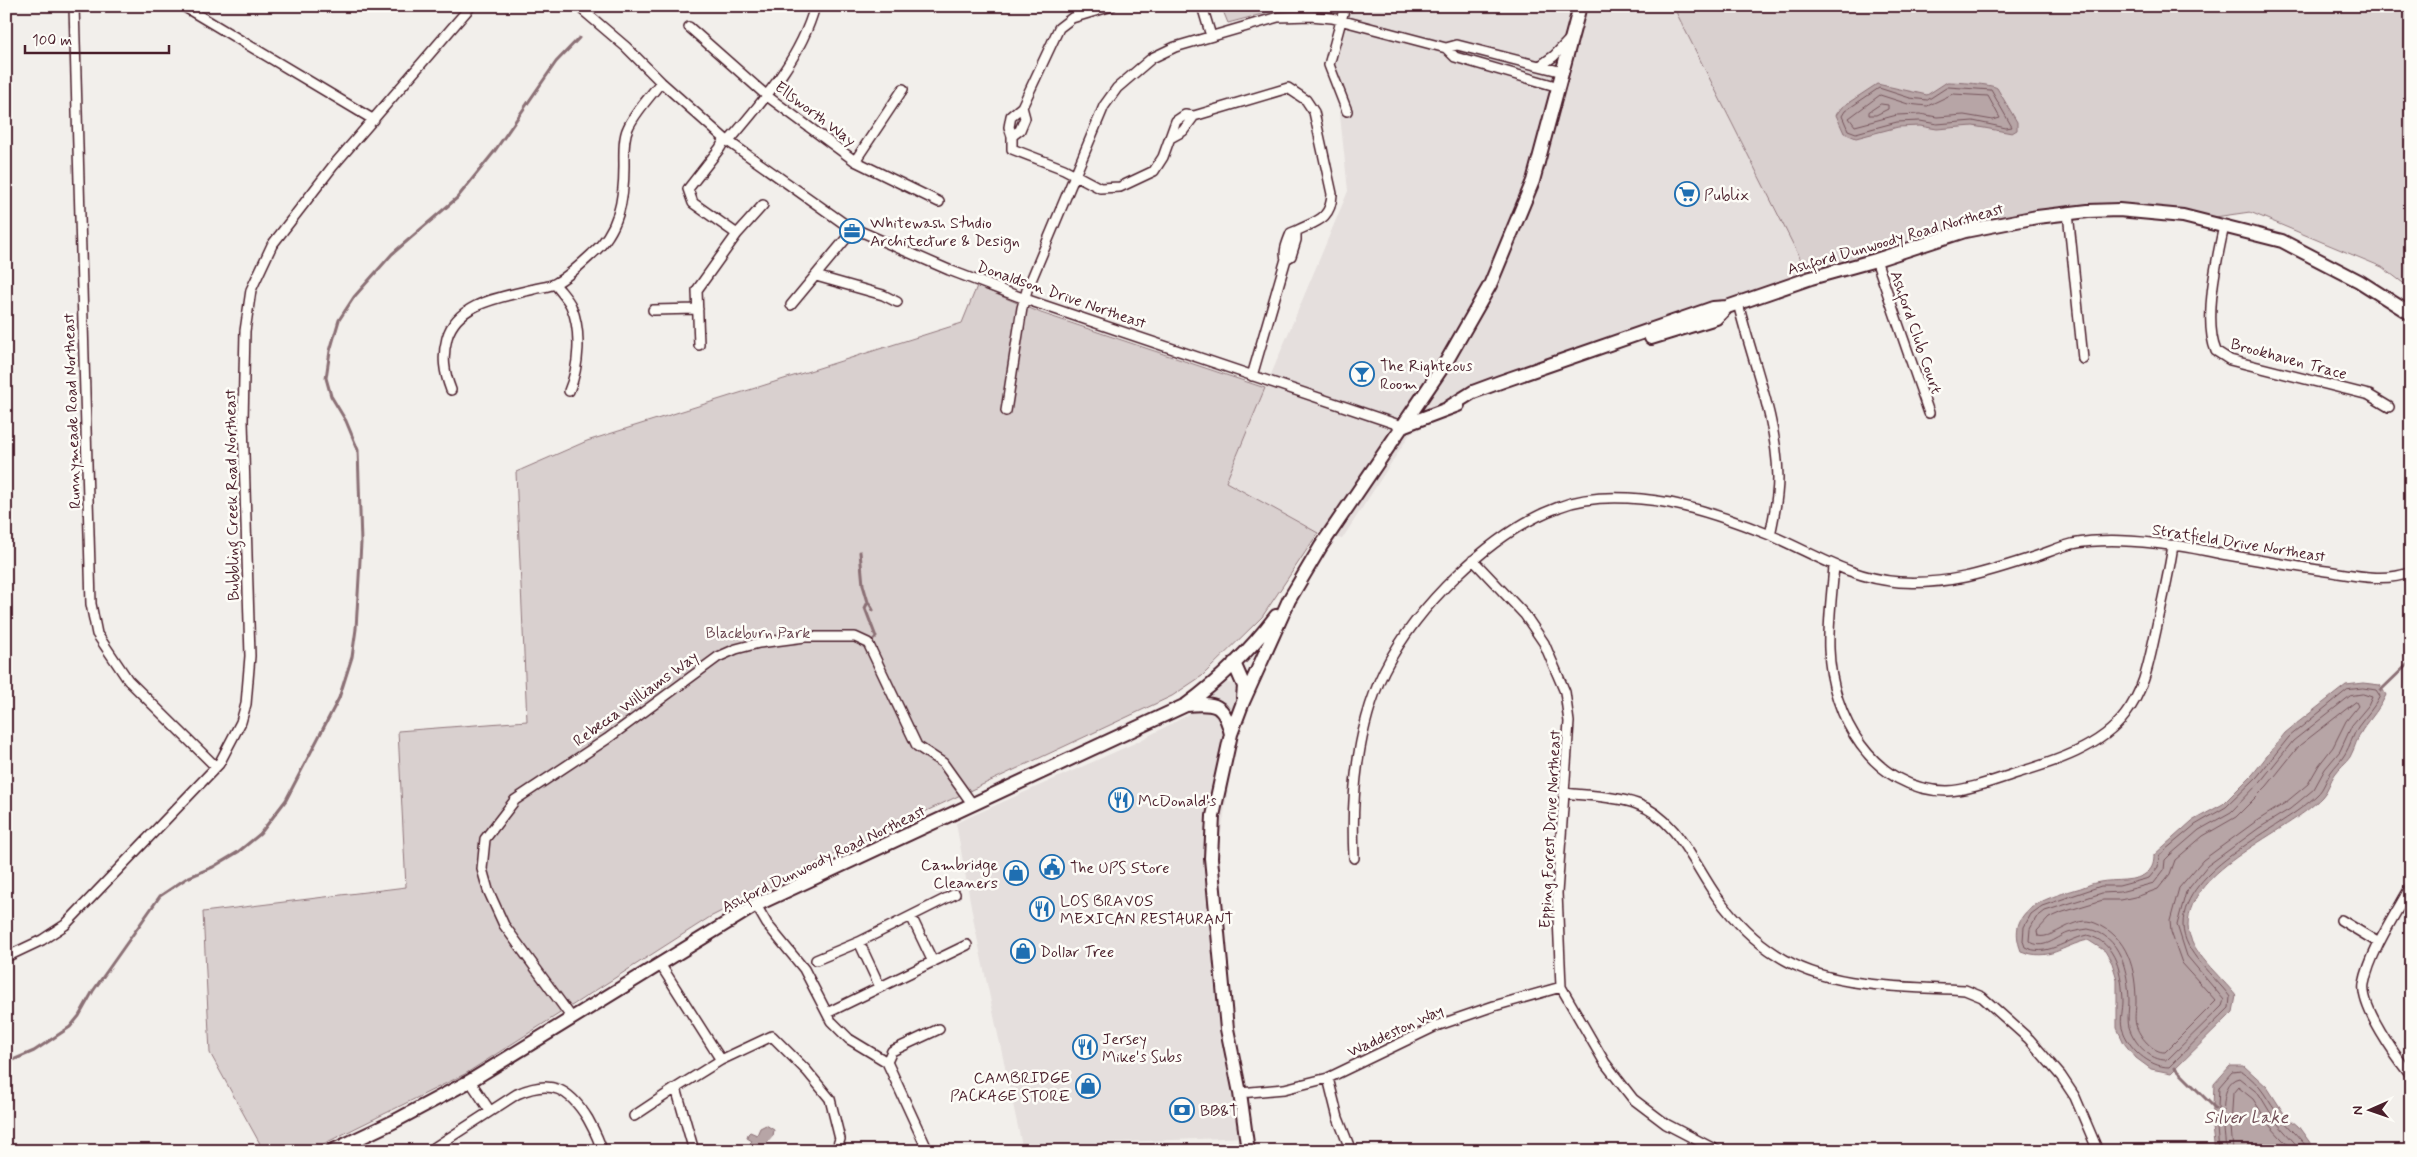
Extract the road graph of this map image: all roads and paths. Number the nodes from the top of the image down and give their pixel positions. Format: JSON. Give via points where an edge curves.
{"nodes":[{"id":1,"x":74,"y":6,"type":"edge"},
{"id":2,"x":183,"y":6,"type":"edge"},
{"id":3,"x":471,"y":6,"type":"edge"},
{"id":4,"x":578,"y":6,"type":"edge"},
{"id":5,"x":815,"y":6,"type":"edge"},
{"id":6,"x":1112,"y":6,"type":"edge"},
{"id":7,"x":1202,"y":6,"type":"edge"},
{"id":8,"x":1346,"y":6,"type":"edge"},
{"id":9,"x":1580,"y":6,"type":"edge"},
{"id":10,"x":1341,"y":21,"type":"junction"},
{"id":11,"x":689,"y":27,"type":"dead end"},
{"id":12,"x":1211,"y":36,"type":"junction"},
{"id":13,"x":1573,"y":36,"type":"junction"},
{"id":14,"x":1446,"y":48,"type":"junction"},
{"id":15,"x":1540,"y":66,"type":"junction"},
{"id":16,"x":1563,"y":72,"type":"junction"},
{"id":17,"x":661,"y":82,"type":"junction"},
{"id":18,"x":1559,"y":87,"type":"junction"},
{"id":19,"x":903,"y":89,"type":"dead end"},
{"id":20,"x":767,"y":96,"type":"junction"},
{"id":21,"x":1022,"y":107,"type":"junction"},
{"id":22,"x":1347,"y":111,"type":"dead end"},
{"id":23,"x":374,"y":120,"type":"junction"},
{"id":24,"x":1012,"y":136,"type":"junction"},
{"id":25,"x":727,"y":140,"type":"junction"},
{"id":26,"x":855,"y":161,"type":"junction"},
{"id":27,"x":1075,"y":176,"type":"junction"},
{"id":28,"x":939,"y":202,"type":"dead end"},
{"id":29,"x":763,"y":204,"type":"dead end"},
{"id":30,"x":2068,"y":213,"type":"junction"},
{"id":31,"x":2224,"y":226,"type":"junction"},
{"id":32,"x":854,"y":229,"type":"junction"},
{"id":33,"x":737,"y":234,"type":"junction"},
{"id":34,"x":1876,"y":260,"type":"junction"},
{"id":35,"x":816,"y":276,"type":"junction"},
{"id":36,"x":555,"y":284,"type":"junction"},
{"id":37,"x":1025,"y":299,"type":"junction"},
{"id":38,"x":897,"y":302,"type":"dead end"},
{"id":39,"x":790,"y":305,"type":"dead end"},
{"id":40,"x":1733,"y":305,"type":"junction"},
{"id":41,"x":698,"y":308,"type":"junction"},
{"id":42,"x":653,"y":310,"type":"dead end"},
{"id":43,"x":2411,"y":314,"type":"edge"},
{"id":44,"x":699,"y":345,"type":"dead end"},
{"id":45,"x":2083,"y":358,"type":"dead end"},
{"id":46,"x":1252,"y":376,"type":"junction"},
{"id":47,"x":451,"y":390,"type":"dead end"},
{"id":48,"x":569,"y":391,"type":"dead end"},
{"id":49,"x":2389,"y":407,"type":"dead end"},
{"id":50,"x":1006,"y":411,"type":"dead end"},
{"id":51,"x":1929,"y":413,"type":"dead end"},
{"id":52,"x":1402,"y":426,"type":"junction"},
{"id":53,"x":1770,"y":535,"type":"junction"},
{"id":54,"x":2173,"y":545,"type":"junction"},
{"id":55,"x":1473,"y":560,"type":"junction"},
{"id":56,"x":1834,"y":566,"type":"junction"},
{"id":57,"x":2411,"y":572,"type":"edge"},
{"id":58,"x":1289,"y":600,"type":"junction"},
{"id":59,"x":1234,"y":663,"type":"junction"},
{"id":60,"x":1243,"y":702,"type":"junction"},
{"id":61,"x":1186,"y":705,"type":"junction"},
{"id":62,"x":1231,"y":734,"type":"junction"},
{"id":63,"x":216,"y":767,"type":"junction"},
{"id":64,"x":1565,"y":793,"type":"junction"},
{"id":65,"x":973,"y":805,"type":"junction"},
{"id":66,"x":1354,"y":858,"type":"dead end"},
{"id":67,"x":2411,"y":886,"type":"edge"},
{"id":68,"x":955,"y":894,"type":"dead end"},
{"id":69,"x":756,"y":905,"type":"junction"},
{"id":70,"x":911,"y":916,"type":"junction"},
{"id":71,"x":2340,"y":920,"type":"dead end"},
{"id":72,"x":859,"y":942,"type":"junction"},
{"id":73,"x":2379,"y":943,"type":"junction"},
{"id":74,"x":967,"y":945,"type":"dead end"},
{"id":75,"x":6,"y":957,"type":"edge"},
{"id":76,"x":816,"y":960,"type":"dead end"},
{"id":77,"x":933,"y":962,"type":"junction"},
{"id":78,"x":660,"y":964,"type":"junction"},
{"id":79,"x":880,"y":987,"type":"junction"},
{"id":80,"x":1561,"y":987,"type":"junction"},
{"id":81,"x":827,"y":1013,"type":"junction"},
{"id":82,"x":572,"y":1018,"type":"junction"},
{"id":83,"x":939,"y":1029,"type":"dead end"},
{"id":84,"x":721,"y":1060,"type":"junction"},
{"id":85,"x":886,"y":1062,"type":"junction"},
{"id":86,"x":2411,"y":1076,"type":"edge"},
{"id":87,"x":1328,"y":1078,"type":"junction"},
{"id":88,"x":470,"y":1081,"type":"junction"},
{"id":89,"x":676,"y":1088,"type":"junction"},
{"id":90,"x":1240,"y":1093,"type":"junction"},
{"id":91,"x":490,"y":1111,"type":"junction"},
{"id":92,"x":634,"y":1116,"type":"dead end"},
{"id":93,"x":332,"y":1151,"type":"edge"},
{"id":94,"x":429,"y":1151,"type":"edge"},
{"id":95,"x":602,"y":1151,"type":"edge"},
{"id":96,"x":694,"y":1151,"type":"edge"},
{"id":97,"x":836,"y":1151,"type":"edge"},
{"id":98,"x":928,"y":1151,"type":"edge"},
{"id":99,"x":1248,"y":1151,"type":"edge"},
{"id":100,"x":1351,"y":1151,"type":"edge"},
{"id":101,"x":1718,"y":1151,"type":"edge"},
{"id":102,"x":2098,"y":1151,"type":"edge"}],
"edges":[{"from":1,"to":63,"type":"street","name":"Runnymeade Road Northeast","via":[[91,604],[97,634],[128,680]]},
{"from":2,"to":23,"type":"street"},
{"from":3,"to":23,"type":"street","name":"Bubbling Creek Road Northeast"},
{"from":4,"to":17,"type":"street","name":"Donaldson Drive Northeast"},
{"from":5,"to":20,"type":"street","via":[[808,30]]},
{"from":6,"to":21,"type":"street","via":[[1072,18],[1059,28]]},
{"from":7,"to":12,"type":"street"},
{"from":8,"to":10,"type":"street"},
{"from":9,"to":13,"type":"main road"},
{"from":10,"to":12,"type":"street","via":[[1311,16],[1278,17]]},
{"from":10,"to":14,"type":"street"},
{"from":10,"to":22,"type":"street","via":[[1329,65]]},
{"from":11,"to":20,"type":"street","name":"Ellsworth Way"},
{"from":12,"to":27,"type":"street","via":[[1152,58],[1117,88],[1104,106]]},
{"from":13,"to":15,"type":"street"},
{"from":13,"to":16,"type":"main road"},
{"from":14,"to":15,"type":"street","via":[[1457,45]]},
{"from":14,"to":18,"type":"street","via":[[1455,57]]},
{"from":15,"to":16,"type":"street"},
{"from":16,"to":18,"type":"main road"},
{"from":17,"to":25,"type":"street","name":"Donaldson Drive Northeast"},
{"from":17,"to":36,"type":"street","via":[[627,129],[624,185],[614,227],[606,242]]},
{"from":18,"to":52,"type":"main road","via":[[1533,182],[1490,285],[1446,362]]},
{"from":19,"to":26,"type":"street"},
{"from":20,"to":25,"type":"street"},
{"from":20,"to":26,"type":"street","name":"Ellsworth Way"},
{"from":21,"to":24,"type":"street","via":[[1025,118],[1020,130]]},
{"from":21,"to":24,"type":"street","via":[[1011,116],[1008,126]]},
{"from":23,"to":63,"type":"street","name":"Bubbling Creek Road Northeast","via":[[333,166],[272,245],[251,290],[244,331],[243,421],[250,656],[246,704],[241,722]]},
{"from":24,"to":27,"type":"street","via":[[1012,149]]},
{"from":25,"to":32,"type":"street","name":"Donaldson Drive Northeast"},
{"from":25,"to":33,"type":"street","via":[[688,189],[693,203]]},
{"from":26,"to":28,"type":"street","name":"Ellsworth Way"},
{"from":27,"to":37,"type":"street"},
{"from":27,"to":46,"type":"street","via":[[1100,188],[1120,187],[1154,172],[1172,137],[1183,130],[1194,116],[1288,88],[1306,100],[1314,112],[1332,205],[1326,216],[1296,231],[1297,235],[1284,254],[1286,259]]},
{"from":29,"to":33,"type":"street"},
{"from":30,"to":31,"type":"main road","name":"Ashford Dunwoody Road Northeast","via":[[2149,212]]},
{"from":30,"to":34,"type":"main road","name":"Ashford Dunwoody Road Northeast","via":[[2004,222]]},
{"from":30,"to":45,"type":"street"},
{"from":31,"to":43,"type":"main road","name":"Ashford Dunwoody Road Northeast","via":[[2282,240],[2359,281]]},
{"from":31,"to":49,"type":"street","name":"Brookhaven Trace","via":[[2215,268],[2210,332],[2212,353],[2369,394]]},
{"from":32,"to":35,"type":"street"},
{"from":32,"to":37,"type":"street","name":"Donaldson Drive Northeast"},
{"from":33,"to":41,"type":"street","via":[[697,290]]},
{"from":34,"to":40,"type":"main road","name":"Ashford Dunwoody Road Northeast"},
{"from":34,"to":51,"type":"street","name":"Ashford Club Court"},
{"from":35,"to":38,"type":"street"},
{"from":35,"to":39,"type":"street"},
{"from":36,"to":47,"type":"street","via":[[486,302],[460,316],[449,330],[444,351],[444,369]]},
{"from":36,"to":48,"type":"street","via":[[571,306],[576,324],[575,375]]},
{"from":37,"to":46,"type":"street","name":"Donaldson Drive Northeast"},
{"from":37,"to":50,"type":"street"},
{"from":40,"to":52,"type":"main road","name":"Ashford Dunwoody Road Northeast","via":[[1716,318],[1602,354]]},
{"from":40,"to":53,"type":"street","via":[[1764,386],[1773,439],[1778,478]]},
{"from":41,"to":42,"type":"street"},
{"from":41,"to":44,"type":"street"},
{"from":46,"to":52,"type":"street","name":"Donaldson Drive Northeast"},
{"from":52,"to":58,"type":"main road","via":[[1321,546]]},
{"from":53,"to":55,"type":"street","name":"Stratfield Drive Northeast","via":[[1700,510],[1666,503],[1626,498],[1587,500],[1560,506],[1530,520],[1502,536]]},
{"from":53,"to":56,"type":"street","name":"Stratfield Drive Northeast"},
{"from":54,"to":56,"type":"street","name":"Stratfield Drive Northeast","via":[[2099,540],[1954,581],[1926,583],[1867,577]]},
{"from":54,"to":56,"type":"street","via":[[2150,664],[2139,695],[2124,716],[2090,745],[2032,768],[1948,791],[1912,787],[1896,779],[1872,760],[1838,705],[1829,649]]},
{"from":54,"to":57,"type":"street","name":"Stratfield Drive Northeast","via":[[2355,575],[2388,578]]},
{"from":55,"to":64,"type":"street","name":"Epping Forest Drive Northeast","via":[[1526,615],[1556,667],[1566,692],[1569,722]]},
{"from":55,"to":66,"type":"street","name":"Stratfield Drive Northeast","via":[[1424,612],[1384,671],[1369,713],[1358,761],[1352,827]]},
{"from":58,"to":59,"type":"main road","name":"Ashford Dunwoody Road Northeast"},
{"from":58,"to":60,"type":"main road"},
{"from":59,"to":60,"type":"main road","via":[[1244,686]]},
{"from":59,"to":61,"type":"main road","name":"Ashford Dunwoody Road Northeast"},
{"from":60,"to":62,"type":"main road"},
{"from":61,"to":62,"type":"main road","via":[[1216,705],[1225,713]]},
{"from":61,"to":65,"type":"main road","name":"Ashford Dunwoody Road Northeast"},
{"from":62,"to":90,"type":"main road","via":[[1213,816],[1211,858],[1227,1029]]},
{"from":63,"to":75,"type":"street","name":"Bubbling Creek Road Northeast","via":[[65,925]]},
{"from":64,"to":80,"type":"street","name":"Epping Forest Drive Northeast","via":[[1557,893]]},
{"from":64,"to":102,"type":"street","via":[[1636,804],[1653,812],[1684,845],[1732,916],[1749,935],[1778,956],[1803,968],[1852,981],[1965,990],[1982,997],[2028,1039],[2061,1076],[2075,1097]]},
{"from":65,"to":69,"type":"main road","name":"Ashford Dunwoody Road Northeast"},
{"from":65,"to":82,"type":"street","name":"Rebecca Williams Way","via":[[943,763],[917,746],[868,643],[855,636],[805,637],[759,643],[718,657],[606,739],[515,800],[485,838],[482,869],[504,925]]},
{"from":67,"to":73,"type":"street"},
{"from":68,"to":70,"type":"street"},
{"from":69,"to":78,"type":"main road","name":"Ashford Dunwoody Road Northeast"},
{"from":69,"to":81,"type":"street","via":[[767,924],[804,969]]},
{"from":70,"to":72,"type":"street"},
{"from":70,"to":77,"type":"street"},
{"from":71,"to":73,"type":"street"},
{"from":72,"to":76,"type":"street"},
{"from":72,"to":79,"type":"street"},
{"from":73,"to":86,"type":"street","via":[[2364,985],[2378,1028]]},
{"from":74,"to":77,"type":"street"},
{"from":77,"to":79,"type":"street"},
{"from":78,"to":82,"type":"main road","name":"Ashford Dunwoody Road Northeast"},
{"from":78,"to":84,"type":"street"},
{"from":79,"to":81,"type":"street"},
{"from":80,"to":87,"type":"street","name":"Waddeston Way","via":[[1445,1023]]},
{"from":80,"to":101,"type":"street","name":"Epping Forest Drive Northeast","via":[[1604,1063],[1633,1099],[1666,1124]]},
{"from":81,"to":85,"type":"street","via":[[849,1038]]},
{"from":82,"to":88,"type":"main road","name":"Ashford Dunwoody Road Northeast"},
{"from":83,"to":85,"type":"street","via":[[892,1051]]},
{"from":84,"to":89,"type":"street"},
{"from":84,"to":97,"type":"street","via":[[772,1036],[830,1099],[840,1139]]},
{"from":85,"to":98,"type":"street"},
{"from":87,"to":90,"type":"street","name":"Waddeston Way","via":[[1284,1090]]},
{"from":87,"to":100,"type":"street"},
{"from":88,"to":91,"type":"street"},
{"from":88,"to":93,"type":"main road","name":"Ashford Dunwoody Road Northeast"},
{"from":89,"to":92,"type":"street"},
{"from":89,"to":96,"type":"street"},
{"from":90,"to":99,"type":"main road"},
{"from":91,"to":94,"type":"street"},
{"from":91,"to":95,"type":"street","via":[[532,1087],[550,1086],[566,1092],[580,1106],[600,1140]]}]}
